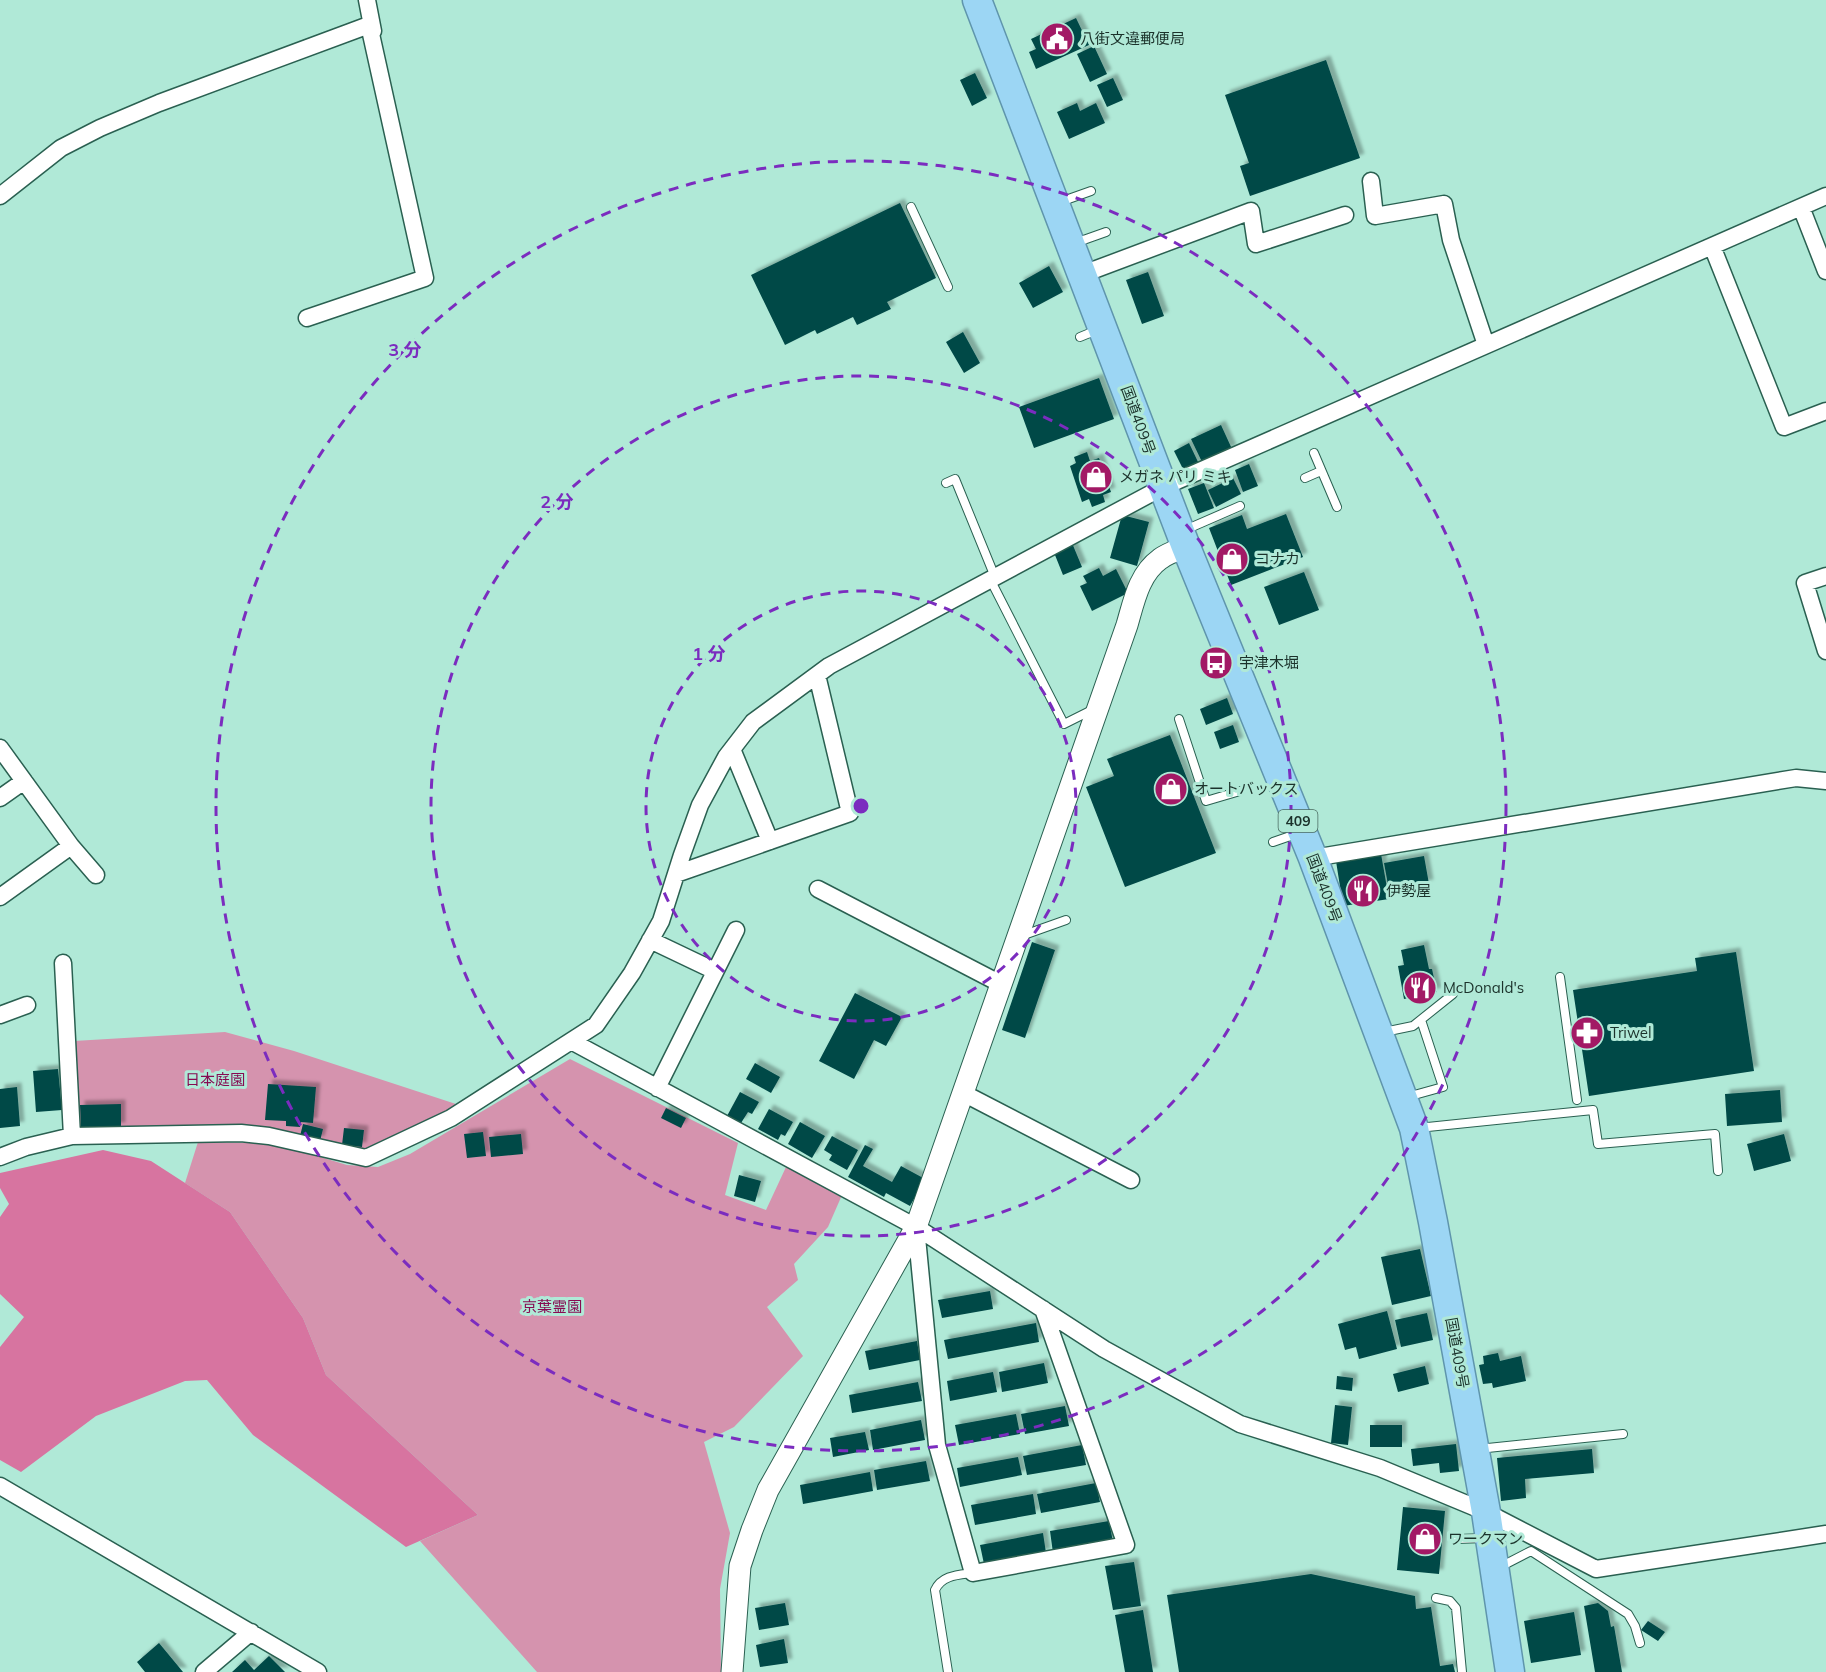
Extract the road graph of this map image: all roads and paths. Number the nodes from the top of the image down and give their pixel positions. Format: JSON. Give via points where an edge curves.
{"nodes":[{"id":1,"x":367,"y":0,"type":"edge"},
{"id":2,"x":977,"y":0,"type":"edge"},
{"id":3,"x":369,"y":24,"type":"junction"},
{"id":4,"x":1371,"y":181,"type":"dead end"},
{"id":5,"x":1091,"y":191,"type":"dead end"},
{"id":6,"x":0,"y":196,"type":"edge"},
{"id":7,"x":1826,"y":196,"type":"edge"},
{"id":8,"x":911,"y":207,"type":"dead end"},
{"id":9,"x":1802,"y":207,"type":"junction"},
{"id":10,"x":1057,"y":213,"type":"junction"},
{"id":11,"x":1345,"y":215,"type":"dead end"},
{"id":12,"x":1106,"y":232,"type":"dead end"},
{"id":13,"x":1712,"y":246,"type":"junction"},
{"id":14,"x":1826,"y":271,"type":"edge"},
{"id":15,"x":1083,"y":274,"type":"junction"},
{"id":16,"x":948,"y":287,"type":"dead end"},
{"id":17,"x":307,"y":318,"type":"dead end"},
{"id":18,"x":1486,"y":345,"type":"junction"},
{"id":19,"x":1826,"y":411,"type":"edge"},
{"id":20,"x":1314,"y":453,"type":"dead end"},
{"id":21,"x":1321,"y":471,"type":"junction"},
{"id":22,"x":1305,"y":478,"type":"dead end"},
{"id":23,"x":946,"y":483,"type":"dead end"},
{"id":24,"x":1163,"y":487,"type":"junction"},
{"id":25,"x":1240,"y":506,"type":"dead end"},
{"id":26,"x":1337,"y":507,"type":"dead end"},
{"id":27,"x":1183,"y":539,"type":"junction"},
{"id":28,"x":1826,"y":576,"type":"edge"},
{"id":29,"x":992,"y":578,"type":"junction"},
{"id":30,"x":1826,"y":651,"type":"edge"},
{"id":31,"x":817,"y":675,"type":"junction"},
{"id":32,"x":1097,"y":707,"type":"junction"},
{"id":33,"x":1179,"y":719,"type":"dead end"},
{"id":34,"x":0,"y":748,"type":"edge"},
{"id":35,"x":732,"y":749,"type":"junction"},
{"id":36,"x":24,"y":781,"type":"junction"},
{"id":37,"x":1826,"y":781,"type":"edge"},
{"id":38,"x":1240,"y":790,"type":"dead end"},
{"id":39,"x":0,"y":798,"type":"edge"},
{"id":40,"x":1302,"y":832,"type":"junction"},
{"id":41,"x":770,"y":841,"type":"junction"},
{"id":42,"x":1273,"y":842,"type":"dead end"},
{"id":43,"x":71,"y":846,"type":"junction"},
{"id":44,"x":1313,"y":858,"type":"junction"},
{"id":45,"x":676,"y":874,"type":"junction"},
{"id":46,"x":96,"y":875,"type":"dead end"},
{"id":47,"x":818,"y":889,"type":"dead end"},
{"id":48,"x":0,"y":897,"type":"edge"},
{"id":49,"x":1066,"y":920,"type":"dead end"},
{"id":50,"x":736,"y":930,"type":"dead end"},
{"id":51,"x":1017,"y":938,"type":"junction"},
{"id":52,"x":650,"y":940,"type":"junction"},
{"id":53,"x":63,"y":963,"type":"dead end"},
{"id":54,"x":715,"y":971,"type":"junction"},
{"id":55,"x":1560,"y":977,"type":"dead end"},
{"id":56,"x":1001,"y":984,"type":"junction"},
{"id":57,"x":1453,"y":994,"type":"dead end"},
{"id":58,"x":27,"y":1005,"type":"dead end"},
{"id":59,"x":0,"y":1015,"type":"edge"},
{"id":60,"x":1421,"y":1020,"type":"junction"},
{"id":61,"x":1379,"y":1033,"type":"junction"},
{"id":62,"x":571,"y":1041,"type":"junction"},
{"id":63,"x":657,"y":1088,"type":"junction"},
{"id":64,"x":963,"y":1093,"type":"junction"},
{"id":65,"x":1404,"y":1098,"type":"junction"},
{"id":66,"x":1577,"y":1100,"type":"dead end"},
{"id":67,"x":1414,"y":1128,"type":"junction"},
{"id":68,"x":72,"y":1136,"type":"junction"},
{"id":69,"x":0,"y":1157,"type":"edge"},
{"id":70,"x":1718,"y":1171,"type":"dead end"},
{"id":71,"x":1131,"y":1180,"type":"dead end"},
{"id":72,"x":916,"y":1227,"type":"junction"},
{"id":73,"x":1043,"y":1309,"type":"junction"},
{"id":74,"x":1623,"y":1434,"type":"dead end"},
{"id":75,"x":1475,"y":1449,"type":"junction"},
{"id":76,"x":2,"y":1489,"type":"edge"},
{"id":77,"x":1488,"y":1525,"type":"junction"},
{"id":78,"x":1826,"y":1534,"type":"edge"},
{"id":79,"x":1456,"y":1539,"type":"dead end"},
{"id":80,"x":1495,"y":1569,"type":"junction"},
{"id":81,"x":973,"y":1573,"type":"junction"},
{"id":82,"x":1436,"y":1598,"type":"dead end"},
{"id":83,"x":251,"y":1632,"type":"junction"},
{"id":84,"x":1640,"y":1643,"type":"dead end"},
{"id":85,"x":204,"y":1672,"type":"edge"},
{"id":86,"x":318,"y":1672,"type":"edge"},
{"id":87,"x":732,"y":1672,"type":"edge"},
{"id":88,"x":948,"y":1672,"type":"edge"},
{"id":89,"x":1462,"y":1672,"type":"edge"},
{"id":90,"x":1510,"y":1672,"type":"edge"}],
"edges":[{"from":1,"to":3,"type":"street","via":[[373,31]]},
{"from":2,"to":10,"type":"highway","name":"国道409号","number":"409"},
{"from":3,"to":6,"type":"street","via":[[100,128],[61,148]]},
{"from":3,"to":17,"type":"street","via":[[425,278]]},
{"from":4,"to":18,"type":"street","via":[[1375,216],[1444,204],[1451,240]]},
{"from":5,"to":10,"type":"lane"},
{"from":7,"to":9,"type":"street"},
{"from":8,"to":16,"type":"lane"},
{"from":9,"to":13,"type":"street"},
{"from":9,"to":14,"type":"street"},
{"from":10,"to":12,"type":"lane"},
{"from":10,"to":15,"type":"highway","name":"国道409号","number":"409"},
{"from":11,"to":15,"type":"street","via":[[1256,244],[1251,211]]},
{"from":13,"to":18,"type":"street"},
{"from":13,"to":19,"type":"street","via":[[1784,427]]},
{"from":15,"to":24,"type":"highway","name":"国道409号","number":"409","via":[[1092,332]]},
{"from":18,"to":24,"type":"street"},
{"from":20,"to":21,"type":"lane"},
{"from":21,"to":22,"type":"lane"},
{"from":21,"to":26,"type":"lane"},
{"from":23,"to":29,"type":"lane","via":[[955,479]]},
{"from":24,"to":27,"type":"highway","name":"国道409号","number":"409"},
{"from":24,"to":29,"type":"street"},
{"from":25,"to":27,"type":"lane"},
{"from":27,"to":32,"type":"street","via":[[1149,569],[1136,591]]},
{"from":27,"to":40,"type":"highway","name":"国道409号","number":"409"},
{"from":28,"to":30,"type":"street","via":[[1804,583]]},
{"from":29,"to":31,"type":"street"},
{"from":29,"to":32,"type":"lane","via":[[1064,724]]},
{"from":31,"to":35,"type":"street","via":[[753,722]]},
{"from":31,"to":41,"type":"street","via":[[850,813]]},
{"from":32,"to":51,"type":"street"},
{"from":33,"to":38,"type":"lane","via":[[1206,801]]},
{"from":34,"to":36,"type":"street"},
{"from":35,"to":41,"type":"street"},
{"from":35,"to":45,"type":"street","via":[[700,806]]},
{"from":36,"to":39,"type":"street"},
{"from":36,"to":43,"type":"street"},
{"from":37,"to":44,"type":"street","via":[[1797,778]]},
{"from":40,"to":42,"type":"lane"},
{"from":40,"to":44,"type":"highway","name":"国道409号","number":"409"},
{"from":41,"to":45,"type":"street"},
{"from":43,"to":46,"type":"street"},
{"from":43,"to":48,"type":"street"},
{"from":44,"to":61,"type":"highway","name":"国道409号","number":"409"},
{"from":45,"to":52,"type":"street","via":[[661,921]]},
{"from":47,"to":56,"type":"street"},
{"from":49,"to":51,"type":"lane"},
{"from":50,"to":54,"type":"street"},
{"from":51,"to":56,"type":"street"},
{"from":52,"to":54,"type":"street"},
{"from":52,"to":62,"type":"street","via":[[596,1025]]},
{"from":53,"to":68,"type":"street"},
{"from":54,"to":63,"type":"street"},
{"from":55,"to":66,"type":"lane"},
{"from":56,"to":64,"type":"street"},
{"from":57,"to":60,"type":"lane"},
{"from":58,"to":59,"type":"street"},
{"from":60,"to":61,"type":"lane","via":[[1413,1026]]},
{"from":60,"to":65,"type":"lane","via":[[1443,1087]]},
{"from":61,"to":65,"type":"highway","name":"国道409号","number":"409"},
{"from":62,"to":63,"type":"street"},
{"from":62,"to":68,"type":"street","via":[[451,1118],[366,1158],[241,1133]]},
{"from":63,"to":72,"type":"street"},
{"from":64,"to":71,"type":"street"},
{"from":64,"to":72,"type":"street"},
{"from":65,"to":67,"type":"highway","name":"国道409号","number":"409"},
{"from":67,"to":70,"type":"lane","via":[[1593,1110],[1598,1144],[1715,1134]]},
{"from":67,"to":75,"type":"highway","name":"国道409号","number":"409"},
{"from":68,"to":69,"type":"street"},
{"from":72,"to":73,"type":"street"},
{"from":72,"to":81,"type":"street","via":[[937,1445]]},
{"from":72,"to":87,"type":"street","via":[[768,1490],[740,1566]]},
{"from":73,"to":77,"type":"street","via":[[1104,1349],[1240,1424],[1380,1468]]},
{"from":73,"to":81,"type":"street","via":[[1126,1545]]},
{"from":74,"to":75,"type":"lane"},
{"from":75,"to":77,"type":"highway","name":"国道409号","number":"409"},
{"from":76,"to":83,"type":"street"},
{"from":77,"to":78,"type":"street","via":[[1596,1569]]},
{"from":77,"to":79,"type":"lane"},
{"from":77,"to":80,"type":"highway","name":"国道409号","number":"409"},
{"from":80,"to":84,"type":"lane","via":[[1531,1551],[1628,1614]]},
{"from":80,"to":90,"type":"highway","name":"国道409号","number":"409"},
{"from":81,"to":88,"type":"lane","via":[[948,1576],[935,1590]]},
{"from":82,"to":89,"type":"lane","via":[[1450,1601],[1456,1608]]},
{"from":83,"to":85,"type":"street"},
{"from":83,"to":86,"type":"street"}]}
